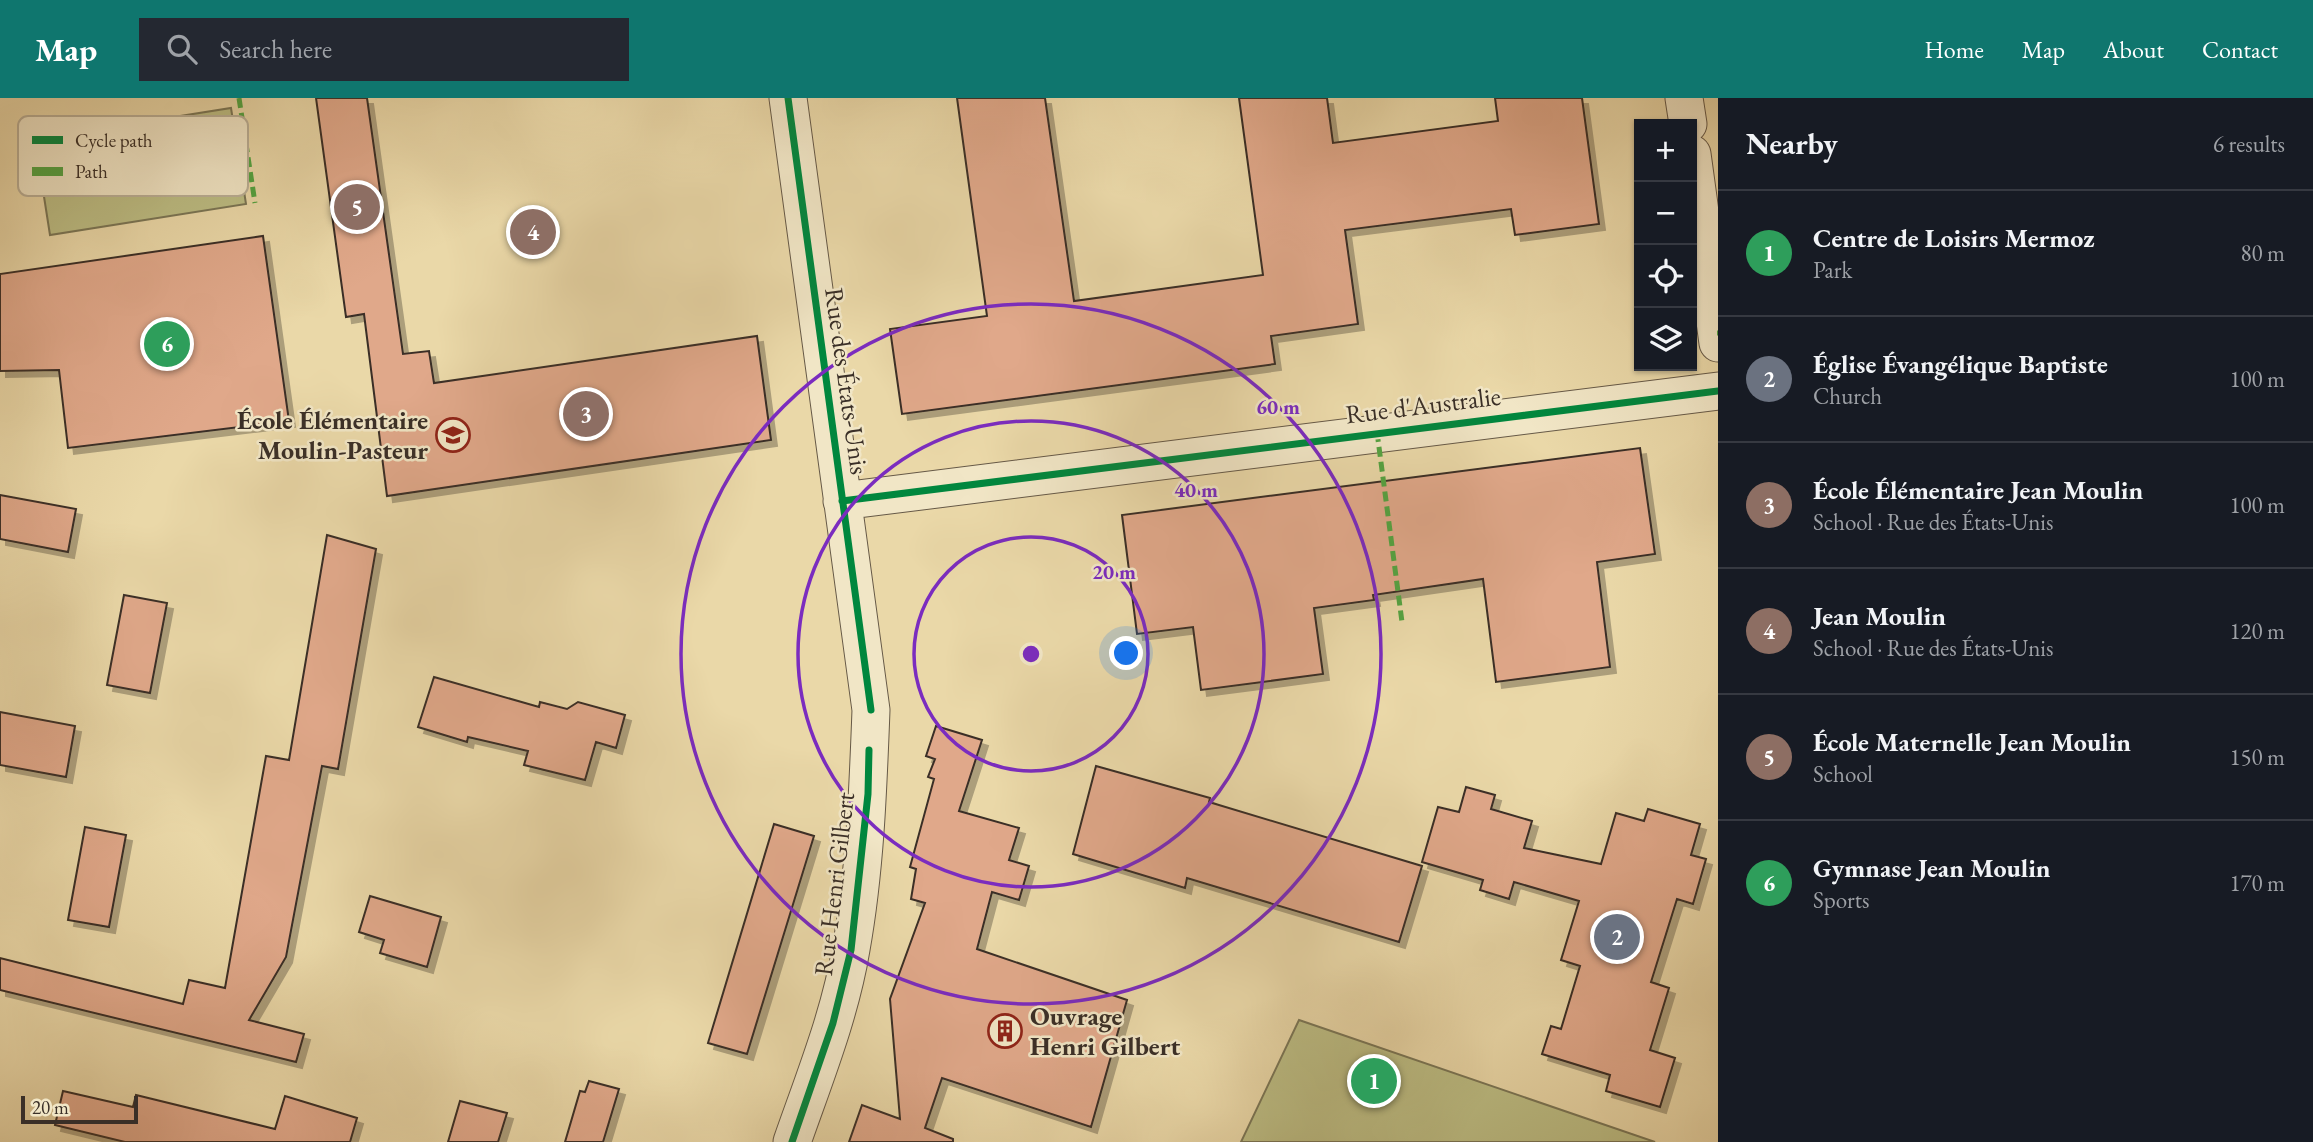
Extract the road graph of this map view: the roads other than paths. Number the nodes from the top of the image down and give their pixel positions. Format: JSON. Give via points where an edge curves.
{"nodes":[{"id":1,"x":788,"y":98,"type":"edge"},
{"id":2,"x":1684,"y":98,"type":"edge"},
{"id":3,"x":1687,"y":119,"type":"edge"},
{"id":4,"x":1696,"y":182,"type":"edge"},
{"id":5,"x":1718,"y":343,"type":"edge"},
{"id":6,"x":1718,"y":391,"type":"edge"},
{"id":7,"x":842,"y":501,"type":"junction"},
{"id":8,"x":871,"y":710,"type":"joint"},
{"id":9,"x":792,"y":1142,"type":"edge"}],
"edges":[{"from":1,"to":7,"type":"street","name":"Rue des États-Unis"},
{"from":2,"to":3,"type":"street"},
{"from":4,"to":5,"type":"street"},
{"from":6,"to":7,"type":"street","name":"Rue d'Australie"},
{"from":7,"to":8,"type":"street","name":"Rue des États-Unis"},
{"from":8,"to":9,"type":"street","name":"Rue Henri Gilbert","via":[[868,794],[851,950],[833,1023]]}]}
